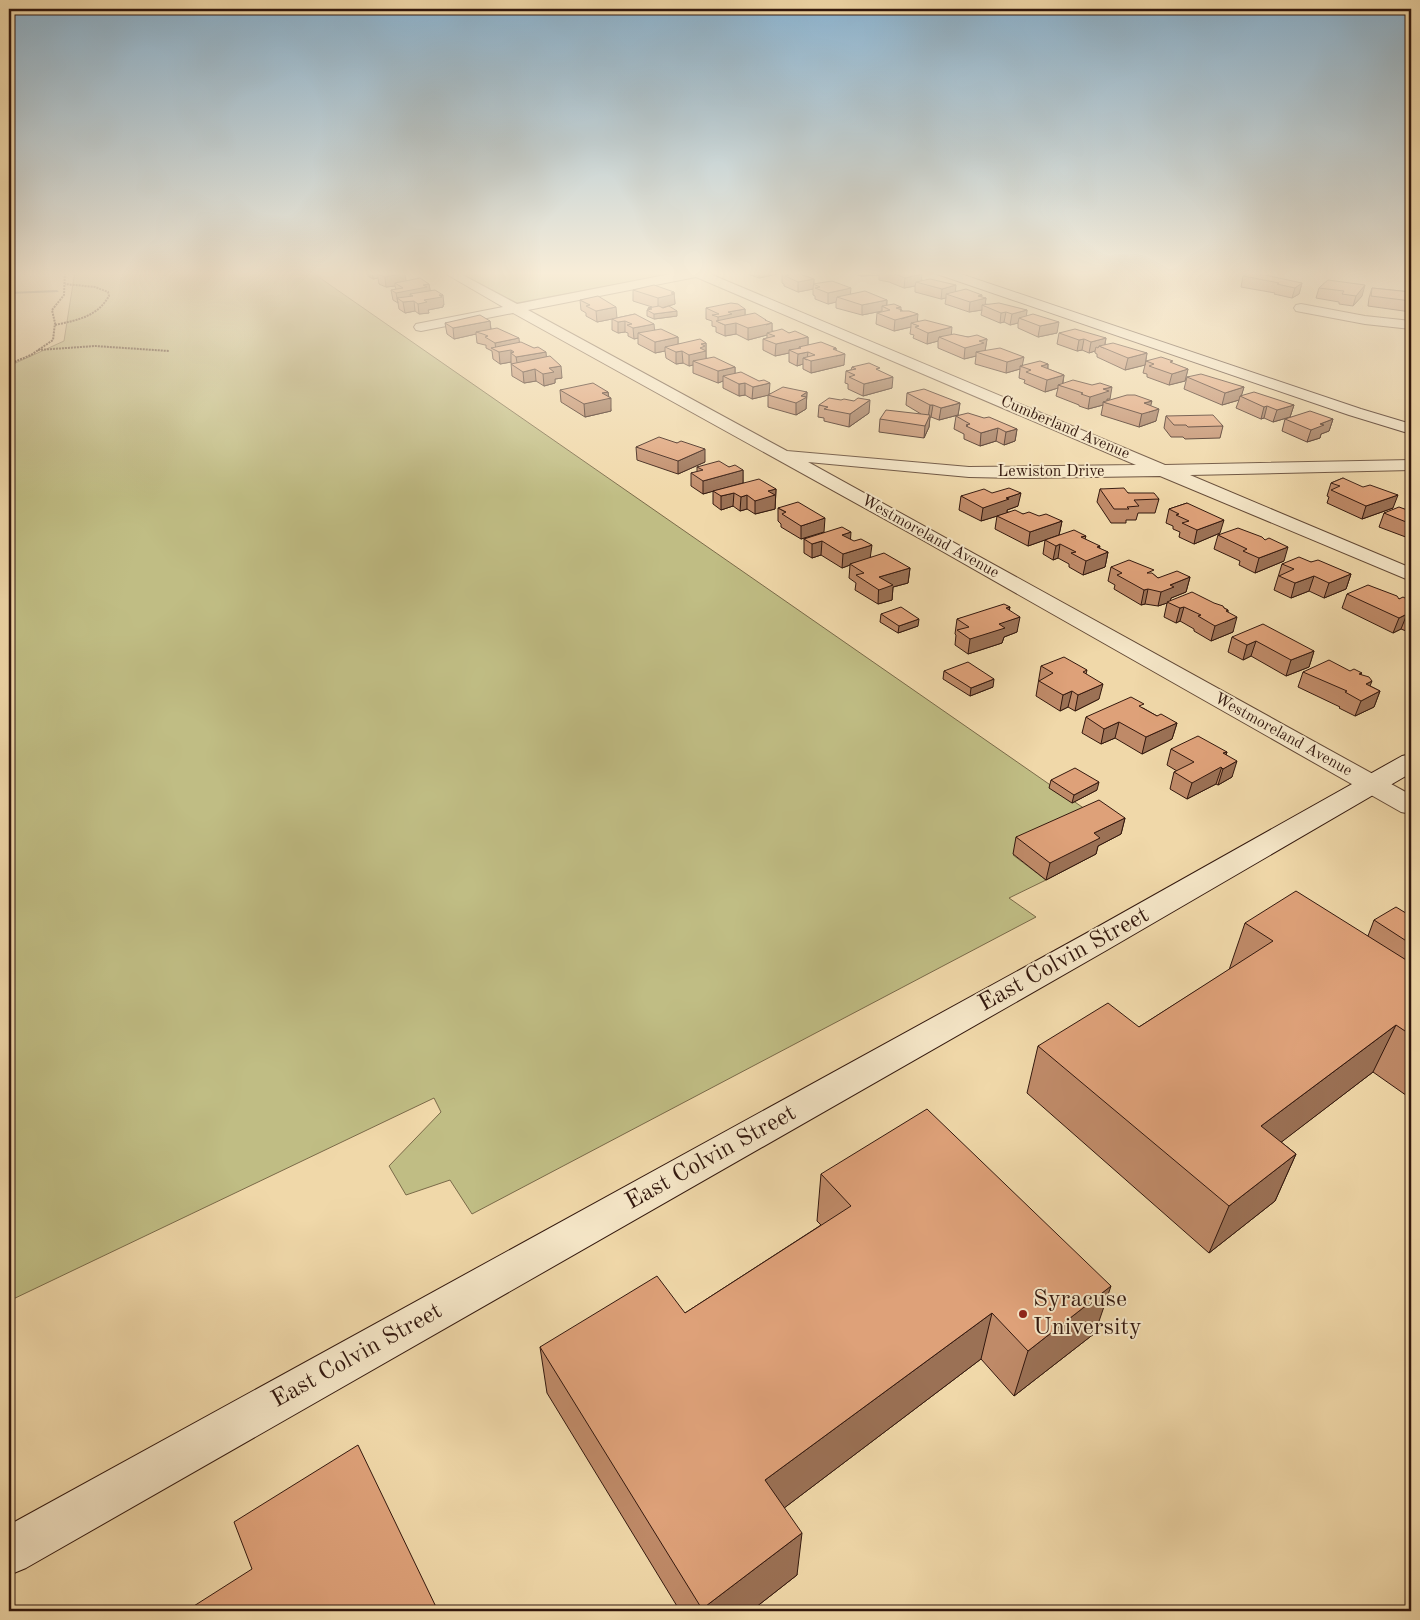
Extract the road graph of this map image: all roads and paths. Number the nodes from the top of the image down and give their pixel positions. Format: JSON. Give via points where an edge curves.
{"nodes":[{"id":1,"x":43,"y":347,"type":"edge"},
{"id":2,"x":86,"y":347,"type":"edge"},
{"id":3,"x":104,"y":347,"type":"edge"},
{"id":4,"x":584,"y":347,"type":"edge"},
{"id":5,"x":876,"y":347,"type":"edge"},
{"id":6,"x":1164,"y":347,"type":"edge"},
{"id":7,"x":38,"y":350,"type":"junction"},
{"id":8,"x":169,"y":351,"type":"dead end"},
{"id":9,"x":9,"y":364,"type":"edge"},
{"id":10,"x":1411,"y":429,"type":"edge"},
{"id":11,"x":781,"y":454,"type":"junction"},
{"id":12,"x":1411,"y":464,"type":"edge"},
{"id":13,"x":1164,"y":470,"type":"junction"},
{"id":14,"x":1411,"y":575,"type":"edge"},
{"id":15,"x":1411,"y":762,"type":"edge"},
{"id":16,"x":1372,"y":785,"type":"junction"},
{"id":17,"x":1411,"y":806,"type":"edge"},
{"id":18,"x":9,"y":1552,"type":"edge"}],
"edges":[{"from":1,"to":7,"type":"path"},
{"from":2,"to":7,"type":"path"},
{"from":3,"to":8,"type":"path"},
{"from":4,"to":11,"type":"street","name":"Westmoreland Avenue"},
{"from":5,"to":13,"type":"street","name":"Cumberland Avenue"},
{"from":6,"to":10,"type":"street"},
{"from":7,"to":9,"type":"path"},
{"from":11,"to":13,"type":"street","name":"Lewiston Drive","via":[[968,472]]},
{"from":11,"to":16,"type":"street","name":"Westmoreland Avenue"},
{"from":12,"to":13,"type":"street","name":"Lewiston Drive"},
{"from":13,"to":14,"type":"street","name":"Cumberland Avenue"},
{"from":15,"to":16,"type":"street","name":"East Colvin Street"},
{"from":16,"to":17,"type":"street","name":"Westmoreland Avenue"},
{"from":16,"to":18,"type":"street","name":"East Colvin Street"}]}
